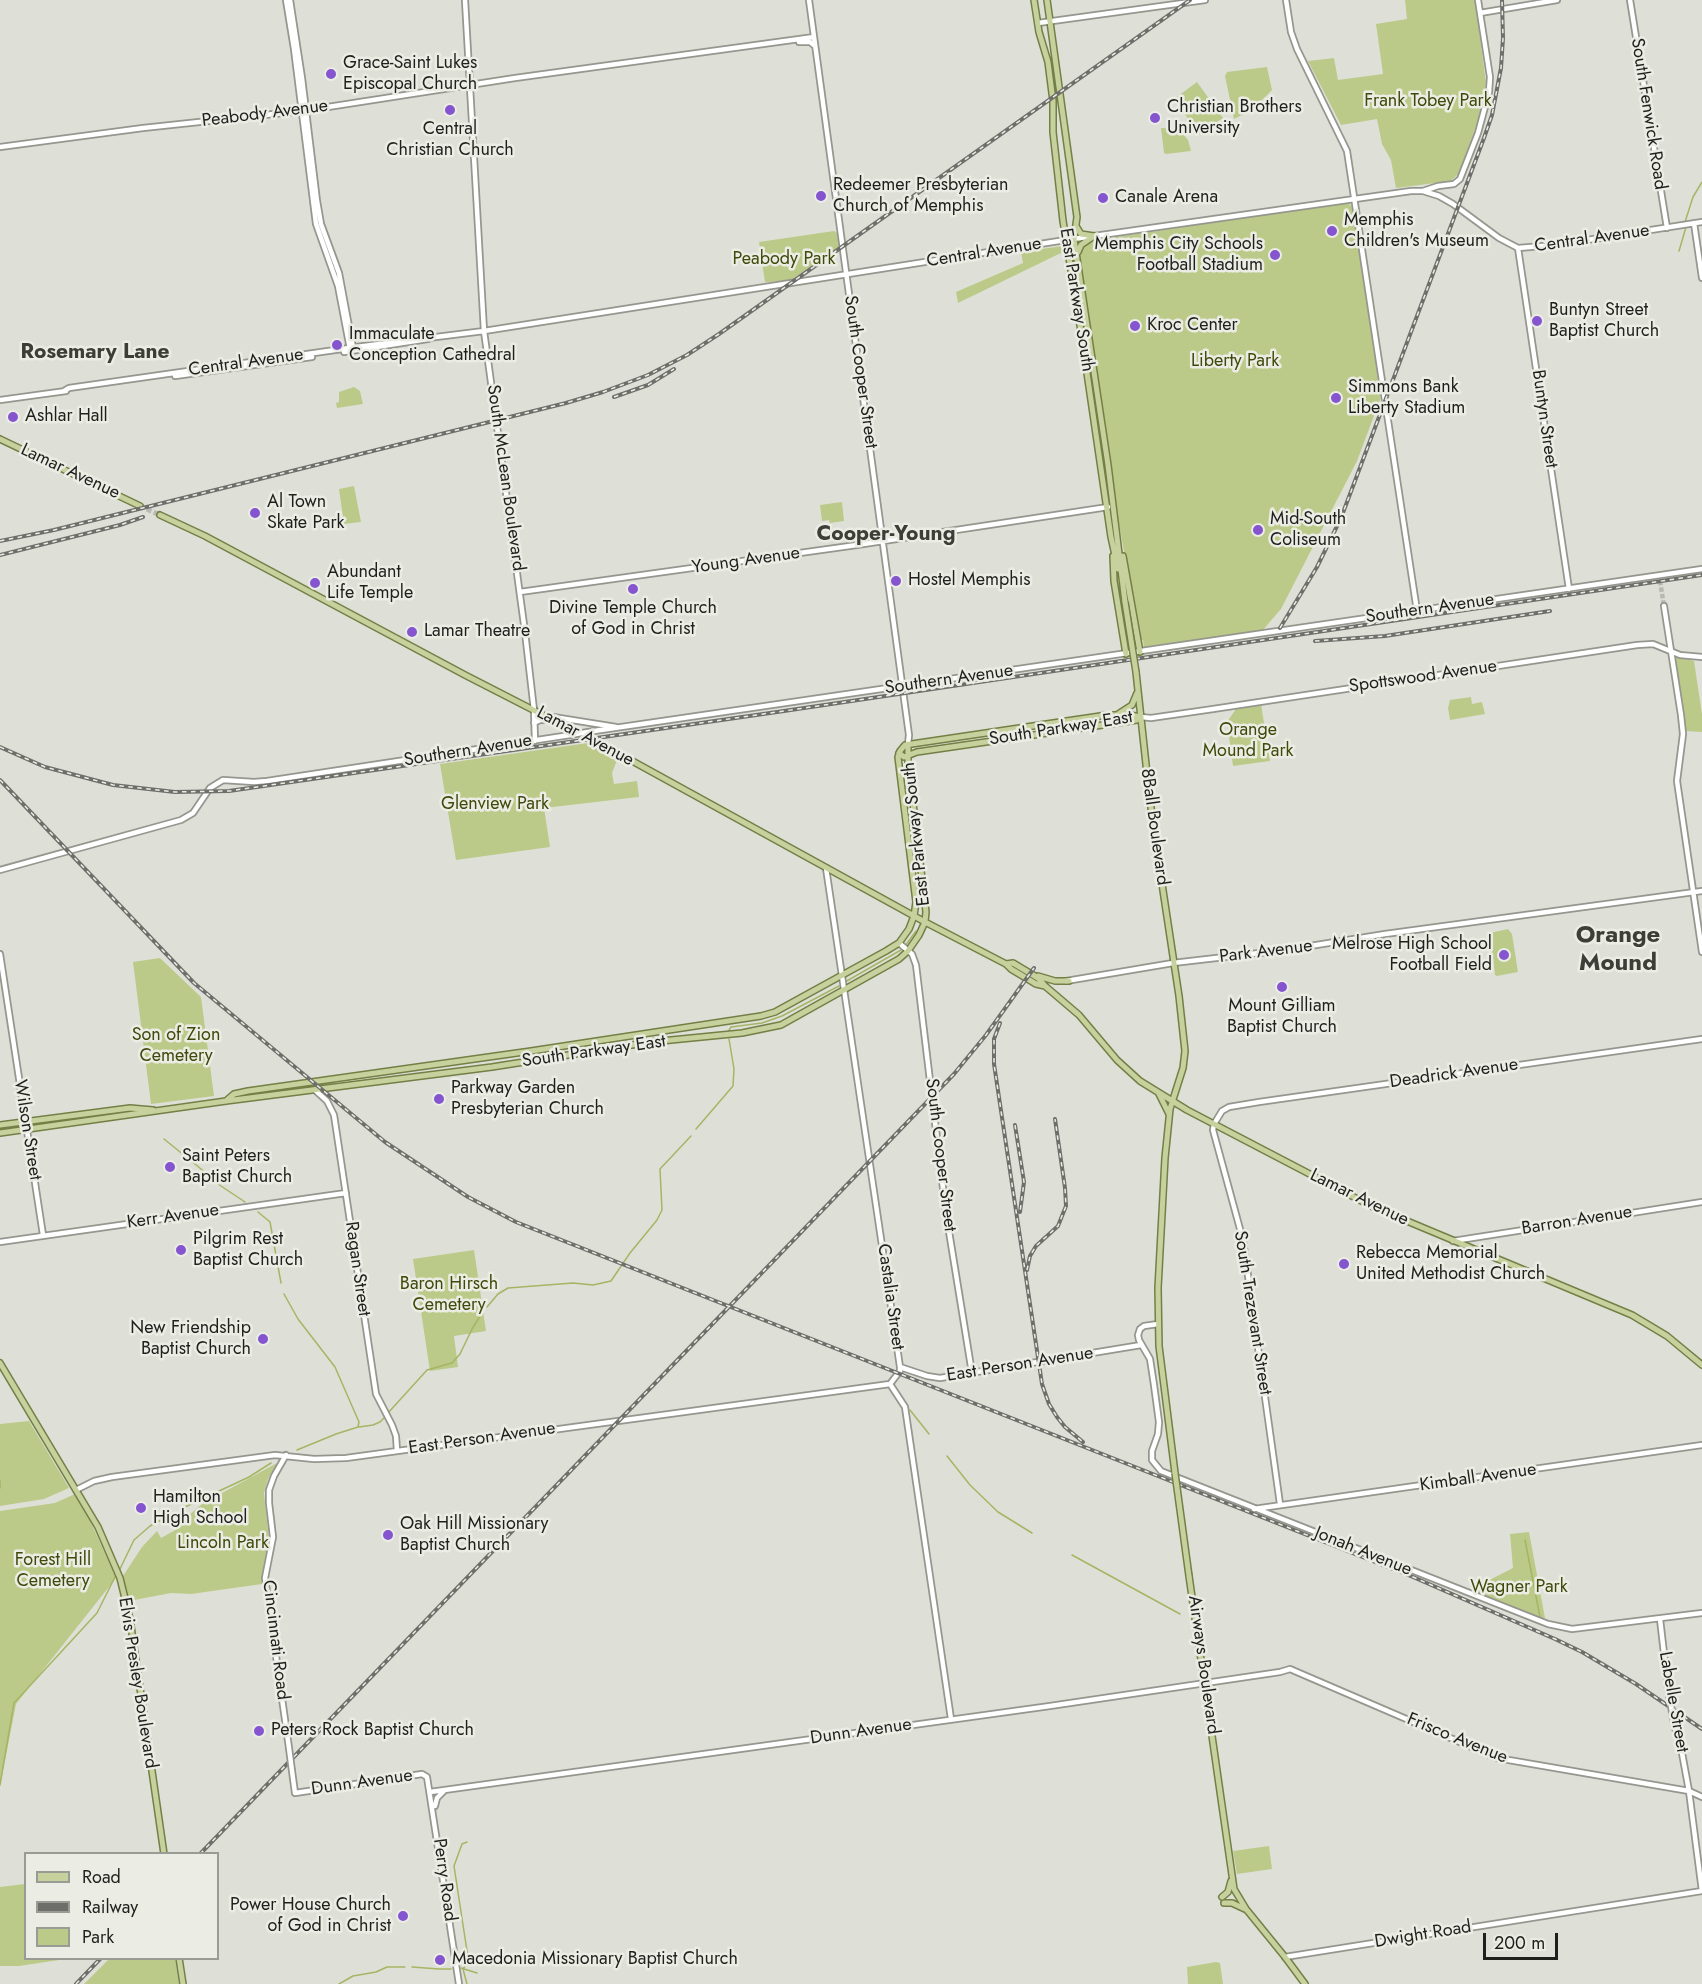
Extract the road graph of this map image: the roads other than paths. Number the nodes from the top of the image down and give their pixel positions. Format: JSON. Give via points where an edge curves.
{"nodes":[{"id":1,"x":288,"y":0,"type":"edge"},
{"id":2,"x":465,"y":0,"type":"edge"},
{"id":3,"x":809,"y":0,"type":"edge"},
{"id":4,"x":1034,"y":0,"type":"edge"},
{"id":5,"x":1047,"y":0,"type":"edge"},
{"id":6,"x":1204,"y":0,"type":"edge"},
{"id":7,"x":1286,"y":0,"type":"edge"},
{"id":8,"x":1478,"y":0,"type":"edge"},
{"id":9,"x":1557,"y":0,"type":"edge"},
{"id":10,"x":1630,"y":0,"type":"edge"},
{"id":11,"x":1480,"y":13,"type":"junction"},
{"id":12,"x":1051,"y":22,"type":"junction"},
{"id":13,"x":1038,"y":23,"type":"junction"},
{"id":14,"x":814,"y":37,"type":"junction"},
{"id":15,"x":790,"y":40,"type":"junction"},
{"id":16,"x":816,"y":46,"type":"junction"},
{"id":17,"x":469,"y":87,"type":"junction"},
{"id":18,"x":304,"y":111,"type":"junction"},
{"id":19,"x":0,"y":147,"type":"edge"},
{"id":20,"x":1423,"y":191,"type":"junction"},
{"id":21,"x":1354,"y":199,"type":"junction"},
{"id":22,"x":1702,"y":222,"type":"edge"},
{"id":23,"x":1694,"y":223,"type":"junction"},
{"id":24,"x":1076,"y":225,"type":"junction"},
{"id":25,"x":1667,"y":228,"type":"junction"},
{"id":26,"x":1094,"y":236,"type":"junction"},
{"id":27,"x":1074,"y":239,"type":"junction"},
{"id":28,"x":1066,"y":240,"type":"junction"},
{"id":29,"x":1518,"y":248,"type":"junction"},
{"id":30,"x":1077,"y":256,"type":"junction"},
{"id":31,"x":847,"y":275,"type":"junction"},
{"id":32,"x":1702,"y":278,"type":"edge"},
{"id":33,"x":484,"y":331,"type":"junction"},
{"id":34,"x":351,"y":349,"type":"junction"},
{"id":35,"x":0,"y":400,"type":"edge"},
{"id":36,"x":0,"y":439,"type":"edge"},
{"id":37,"x":140,"y":506,"type":"tunnel mouth"},
{"id":38,"x":1110,"y":507,"type":"junction"},
{"id":39,"x":160,"y":515,"type":"tunnel mouth"},
{"id":40,"x":1117,"y":531,"type":"junction"},
{"id":41,"x":1111,"y":537,"type":"junction"},
{"id":42,"x":882,"y":541,"type":"junction"},
{"id":43,"x":1702,"y":569,"type":"edge"},
{"id":44,"x":1569,"y":589,"type":"junction"},
{"id":45,"x":520,"y":592,"type":"junction"},
{"id":46,"x":1125,"y":601,"type":"junction"},
{"id":47,"x":1664,"y":606,"type":"tunnel mouth"},
{"id":48,"x":1418,"y":611,"type":"junction"},
{"id":49,"x":1671,"y":651,"type":"junction"},
{"id":50,"x":1140,"y":652,"type":"junction"},
{"id":51,"x":1126,"y":654,"type":"junction"},
{"id":52,"x":1702,"y":657,"type":"edge"},
{"id":53,"x":902,"y":687,"type":"junction"},
{"id":54,"x":1138,"y":689,"type":"junction"},
{"id":55,"x":534,"y":710,"type":"junction"},
{"id":56,"x":1116,"y":714,"type":"junction"},
{"id":57,"x":547,"y":716,"type":"junction"},
{"id":58,"x":1141,"y":717,"type":"junction"},
{"id":59,"x":555,"y":720,"type":"junction"},
{"id":60,"x":1047,"y":724,"type":"junction"},
{"id":61,"x":534,"y":726,"type":"junction"},
{"id":62,"x":621,"y":728,"type":"junction"},
{"id":63,"x":1048,"y":732,"type":"junction"},
{"id":64,"x":548,"y":739,"type":"junction"},
{"id":65,"x":535,"y":741,"type":"junction"},
{"id":66,"x":908,"y":744,"type":"junction"},
{"id":67,"x":899,"y":753,"type":"junction"},
{"id":68,"x":908,"y":755,"type":"junction"},
{"id":69,"x":826,"y":868,"type":"junction"},
{"id":70,"x":0,"y":870,"type":"edge"},
{"id":71,"x":1702,"y":891,"type":"edge"},
{"id":72,"x":1694,"y":892,"type":"junction"},
{"id":73,"x":914,"y":916,"type":"junction"},
{"id":74,"x":925,"y":922,"type":"junction"},
{"id":75,"x":911,"y":924,"type":"junction"},
{"id":76,"x":934,"y":927,"type":"junction"},
{"id":77,"x":921,"y":930,"type":"junction"},
{"id":78,"x":899,"y":943,"type":"junction"},
{"id":79,"x":908,"y":951,"type":"junction"},
{"id":80,"x":1702,"y":952,"type":"edge"},
{"id":81,"x":0,"y":954,"type":"edge"},
{"id":82,"x":1173,"y":963,"type":"junction"},
{"id":83,"x":1006,"y":964,"type":"junction"},
{"id":84,"x":1033,"y":975,"type":"junction"},
{"id":85,"x":841,"y":976,"type":"junction"},
{"id":86,"x":1069,"y":981,"type":"junction"},
{"id":87,"x":1045,"y":986,"type":"junction"},
{"id":88,"x":844,"y":990,"type":"junction"},
{"id":89,"x":1702,"y":1039,"type":"edge"},
{"id":90,"x":315,"y":1090,"type":"junction"},
{"id":91,"x":1159,"y":1094,"type":"junction"},
{"id":92,"x":226,"y":1101,"type":"junction"},
{"id":93,"x":1172,"y":1101,"type":"junction"},
{"id":94,"x":1179,"y":1105,"type":"junction"},
{"id":95,"x":164,"y":1111,"type":"junction"},
{"id":96,"x":1170,"y":1114,"type":"junction"},
{"id":97,"x":26,"y":1122,"type":"junction"},
{"id":98,"x":1214,"y":1124,"type":"junction"},
{"id":99,"x":0,"y":1125,"type":"edge"},
{"id":100,"x":27,"y":1129,"type":"junction"},
{"id":101,"x":0,"y":1133,"type":"edge"},
{"id":102,"x":345,"y":1193,"type":"junction"},
{"id":103,"x":1702,"y":1202,"type":"edge"},
{"id":104,"x":43,"y":1235,"type":"junction"},
{"id":105,"x":1453,"y":1241,"type":"junction"},
{"id":106,"x":0,"y":1242,"type":"edge"},
{"id":107,"x":1158,"y":1324,"type":"junction"},
{"id":108,"x":1141,"y":1345,"type":"junction"},
{"id":109,"x":0,"y":1363,"type":"edge"},
{"id":110,"x":1702,"y":1365,"type":"edge"},
{"id":111,"x":900,"y":1367,"type":"junction"},
{"id":112,"x":972,"y":1373,"type":"junction"},
{"id":113,"x":890,"y":1384,"type":"junction"},
{"id":114,"x":1702,"y":1445,"type":"edge"},
{"id":115,"x":397,"y":1451,"type":"junction"},
{"id":116,"x":286,"y":1455,"type":"junction"},
{"id":117,"x":76,"y":1490,"type":"junction"},
{"id":118,"x":1280,"y":1504,"type":"junction"},
{"id":119,"x":1254,"y":1509,"type":"junction"},
{"id":120,"x":1702,"y":1613,"type":"edge"},
{"id":121,"x":1660,"y":1619,"type":"junction"},
{"id":122,"x":1290,"y":1669,"type":"joint"},
{"id":123,"x":1205,"y":1683,"type":"junction"},
{"id":124,"x":951,"y":1719,"type":"junction"},
{"id":125,"x":428,"y":1777,"type":"joint"},
{"id":126,"x":446,"y":1790,"type":"junction"},
{"id":127,"x":1689,"y":1791,"type":"junction"},
{"id":128,"x":430,"y":1792,"type":"junction"},
{"id":129,"x":295,"y":1793,"type":"joint"},
{"id":130,"x":1702,"y":1797,"type":"edge"},
{"id":131,"x":435,"y":1819,"type":"junction"},
{"id":132,"x":164,"y":1852,"type":"edge"},
{"id":133,"x":1232,"y":1874,"type":"junction"},
{"id":134,"x":1702,"y":1891,"type":"edge"},
{"id":135,"x":1246,"y":1909,"type":"junction"},
{"id":136,"x":1285,"y":1957,"type":"junction"},
{"id":137,"x":179,"y":1960,"type":"edge"},
{"id":138,"x":183,"y":1984,"type":"edge"},
{"id":139,"x":459,"y":1984,"type":"edge"},
{"id":140,"x":1305,"y":1984,"type":"edge"}],
"edges":[{"from":1,"to":18,"type":"main road"},
{"from":2,"to":17,"type":"main road","name":"South McLean Boulevard"},
{"from":3,"to":14,"type":"main road","name":"South Cooper Street"},
{"from":4,"to":13,"type":"main road","name":"East Parkway South"},
{"from":5,"to":12,"type":"main road","name":"East Parkway South"},
{"from":6,"to":12,"type":"main road"},
{"from":7,"to":21,"type":"main road","via":[[1296,47],[1347,151]]},
{"from":8,"to":11,"type":"main road"},
{"from":9,"to":11,"type":"main road"},
{"from":10,"to":25,"type":"main road","name":"South Fenwick Road"},
{"from":11,"to":20,"type":"main road","via":[[1490,77],[1478,133],[1460,179]]},
{"from":12,"to":13,"type":"main road"},
{"from":12,"to":24,"type":"main road","name":"East Parkway South"},
{"from":13,"to":28,"type":"main road","name":"East Parkway South","via":[[1048,62]]},
{"from":14,"to":15,"type":"main road","name":"Peabody Avenue"},
{"from":14,"to":16,"type":"main road","name":"South Cooper Street"},
{"from":15,"to":16,"type":"main road"},
{"from":15,"to":17,"type":"main road","name":"Peabody Avenue"},
{"from":16,"to":31,"type":"main road","name":"South Cooper Street"},
{"from":17,"to":18,"type":"main road","name":"Peabody Avenue"},
{"from":17,"to":33,"type":"main road","name":"South McLean Boulevard"},
{"from":18,"to":19,"type":"main road","name":"Peabody Avenue"},
{"from":18,"to":34,"type":"main road","via":[[321,224],[339,273]]},
{"from":20,"to":21,"type":"main road","name":"Central Avenue"},
{"from":20,"to":29,"type":"main road","name":"Central Avenue","via":[[1453,204]]},
{"from":21,"to":26,"type":"main road","name":"Central Avenue"},
{"from":21,"to":48,"type":"main road"},
{"from":22,"to":23,"type":"main road","name":"Central Avenue"},
{"from":23,"to":25,"type":"main road","name":"Central Avenue"},
{"from":23,"to":32,"type":"main road"},
{"from":24,"to":26,"type":"main road","via":[[1079,232]]},
{"from":24,"to":27,"type":"main road","name":"East Parkway South"},
{"from":25,"to":29,"type":"main road","name":"Central Avenue"},
{"from":26,"to":27,"type":"main road","name":"Central Avenue"},
{"from":26,"to":30,"type":"main road","via":[[1078,248]]},
{"from":27,"to":28,"type":"main road","name":"Central Avenue"},
{"from":27,"to":30,"type":"main road","name":"East Parkway South"},
{"from":28,"to":31,"type":"main road","name":"Central Avenue"},
{"from":28,"to":38,"type":"main road","name":"East Parkway South"},
{"from":29,"to":44,"type":"main road","name":"Buntyn Street"},
{"from":30,"to":38,"type":"main road","name":"East Parkway South"},
{"from":31,"to":33,"type":"main road","name":"Central Avenue"},
{"from":31,"to":42,"type":"main road","name":"South Cooper Street"},
{"from":33,"to":34,"type":"main road","name":"Central Avenue"},
{"from":33,"to":45,"type":"main road","name":"South McLean Boulevard"},
{"from":34,"to":35,"type":"main road","name":"Central Avenue"},
{"from":36,"to":37,"type":"main road","name":"Lamar Avenue"},
{"from":38,"to":40,"type":"main road","name":"East Parkway South"},
{"from":38,"to":41,"type":"main road","name":"East Parkway South"},
{"from":38,"to":42,"type":"main road","name":"Young Avenue"},
{"from":39,"to":55,"type":"main road","name":"Lamar Avenue"},
{"from":40,"to":46,"type":"main road","name":"East Parkway South"},
{"from":40,"to":50,"type":"main road"},
{"from":41,"to":46,"type":"main road","name":"East Parkway South"},
{"from":41,"to":51,"type":"main road"},
{"from":42,"to":45,"type":"main road","name":"Young Avenue"},
{"from":42,"to":53,"type":"main road","name":"South Cooper Street"},
{"from":43,"to":44,"type":"main road","name":"Southern Avenue","via":[[1660,579]]},
{"from":44,"to":48,"type":"main road","name":"Southern Avenue"},
{"from":45,"to":55,"type":"main road","name":"South McLean Boulevard"},
{"from":46,"to":54,"type":"main road","name":"East Parkway South","bridge":true},
{"from":47,"to":49,"type":"main road"},
{"from":48,"to":50,"type":"main road","name":"Southern Avenue"},
{"from":49,"to":52,"type":"main road","name":"Spottswood Avenue"},
{"from":49,"to":58,"type":"main road","name":"Spottswood Avenue","bridge":true,"via":[[1653,644],[1637,645]]},
{"from":49,"to":72,"type":"main road","via":[[1682,719],[1680,798]]},
{"from":50,"to":51,"type":"main road","name":"Southern Avenue"},
{"from":51,"to":53,"type":"main road","name":"Southern Avenue"},
{"from":53,"to":62,"type":"main road","name":"Southern Avenue"},
{"from":53,"to":66,"type":"main road","name":"South Cooper Street"},
{"from":54,"to":56,"type":"main road","via":[[1132,705]]},
{"from":54,"to":58,"type":"main road","name":"East Parkway South"},
{"from":55,"to":57,"type":"main road","name":"Lamar Avenue"},
{"from":55,"to":61,"type":"main road","name":"South McLean Boulevard"},
{"from":56,"to":58,"type":"main road","name":"South Parkway East"},
{"from":56,"to":60,"type":"main road","name":"South Parkway East"},
{"from":57,"to":59,"type":"main road","name":"Lamar Avenue"},
{"from":57,"to":62,"type":"main road"},
{"from":58,"to":63,"type":"main road","name":"South Parkway East"},
{"from":58,"to":82,"type":"main road","name":"8Ball Boulevard","bridge":true},
{"from":59,"to":61,"type":"main road","via":[[545,719]]},
{"from":59,"to":69,"type":"main road","name":"Lamar Avenue"},
{"from":60,"to":63,"type":"main road"},
{"from":60,"to":66,"type":"main road","name":"South Parkway East"},
{"from":61,"to":64,"type":"main road","via":[[541,737]]},
{"from":61,"to":65,"type":"main road","name":"South McLean Boulevard"},
{"from":62,"to":64,"type":"main road","name":"Southern Avenue","bridge":true},
{"from":63,"to":68,"type":"main road","name":"South Parkway East"},
{"from":64,"to":65,"type":"main road","name":"Southern Avenue"},
{"from":65,"to":70,"type":"main road","name":"Southern Avenue","via":[[267,781],[223,780],[210,788],[193,813],[181,820]]},
{"from":66,"to":67,"type":"main road","name":"East Parkway South"},
{"from":66,"to":68,"type":"main road","name":"East Parkway South"},
{"from":67,"to":68,"type":"main road","name":"South Parkway East","via":[[902,757]]},
{"from":67,"to":73,"type":"main road","name":"East Parkway South","via":[[916,902]]},
{"from":68,"to":74,"type":"main road","name":"East Parkway South"},
{"from":69,"to":73,"type":"main road","name":"Lamar Avenue"},
{"from":69,"to":85,"type":"main road","name":"Castalia Street"},
{"from":71,"to":72,"type":"main road","name":"Park Avenue"},
{"from":72,"to":80,"type":"main road"},
{"from":72,"to":82,"type":"main road","name":"Park Avenue"},
{"from":73,"to":74,"type":"main road","name":"Lamar Avenue"},
{"from":73,"to":75,"type":"main road","name":"South Parkway East"},
{"from":74,"to":76,"type":"main road","name":"Lamar Avenue"},
{"from":74,"to":77,"type":"main road","name":"South Parkway East"},
{"from":75,"to":77,"type":"main road"},
{"from":75,"to":78,"type":"main road","name":"South Parkway East"},
{"from":76,"to":77,"type":"main road"},
{"from":76,"to":83,"type":"main road","name":"Lamar Avenue"},
{"from":77,"to":79,"type":"main road","name":"South Parkway East"},
{"from":78,"to":79,"type":"main road","name":"South Cooper Street"},
{"from":78,"to":85,"type":"main road","name":"South Parkway East"},
{"from":79,"to":88,"type":"main road","name":"South Parkway East"},
{"from":79,"to":112,"type":"main road","name":"South Cooper Street","via":[[916,964],[946,1212]]},
{"from":81,"to":97,"type":"main road","name":"Wilson Street"},
{"from":82,"to":86,"type":"main road","name":"Park Avenue"},
{"from":82,"to":93,"type":"main road","via":[[1185,1051]]},
{"from":83,"to":84,"type":"main road","name":"Lamar Avenue","via":[[1013,963]]},
{"from":83,"to":87,"type":"main road","name":"Lamar Avenue"},
{"from":84,"to":86,"type":"main road"},
{"from":84,"to":87,"type":"main road","name":"Lamar Avenue"},
{"from":85,"to":88,"type":"main road","name":"Castalia Street"},
{"from":85,"to":92,"type":"main road","name":"South Parkway East","via":[[761,1016],[248,1091],[234,1094]]},
{"from":86,"to":87,"type":"main road","name":"Park Avenue"},
{"from":87,"to":91,"type":"main road","name":"Lamar Avenue","via":[[1079,1015],[1140,1081]]},
{"from":88,"to":90,"type":"main road","name":"South Parkway East","via":[[772,1028]]},
{"from":88,"to":111,"type":"main road","name":"Castalia Street"},
{"from":89,"to":98,"type":"main road","name":"Deadrick Avenue","via":[[1232,1106],[1222,1111]]},
{"from":90,"to":92,"type":"main road","name":"South Parkway East"},
{"from":90,"to":102,"type":"main road","name":"Ragan Street","via":[[334,1115]]},
{"from":91,"to":93,"type":"main road","name":"Lamar Avenue"},
{"from":91,"to":96,"type":"main road"},
{"from":92,"to":95,"type":"main road","name":"South Parkway East"},
{"from":93,"to":94,"type":"main road","name":"Lamar Avenue"},
{"from":93,"to":96,"type":"main road","name":"Airways Boulevard"},
{"from":94,"to":96,"type":"main road"},
{"from":94,"to":98,"type":"main road","name":"Lamar Avenue"},
{"from":95,"to":97,"type":"main road","name":"South Parkway East","via":[[133,1108]]},
{"from":95,"to":100,"type":"main road","name":"South Parkway East"},
{"from":96,"to":107,"type":"main road","name":"Airways Boulevard"},
{"from":97,"to":99,"type":"main road","name":"South Parkway East"},
{"from":97,"to":100,"type":"main road","name":"Wilson Street"},
{"from":98,"to":105,"type":"main road","name":"Lamar Avenue","via":[[1358,1200]]},
{"from":98,"to":118,"type":"main road","name":"South Trezevant Street","via":[[1244,1240]]},
{"from":100,"to":101,"type":"main road","name":"South Parkway East"},
{"from":100,"to":104,"type":"main road","name":"Wilson Street"},
{"from":102,"to":104,"type":"main road","name":"Kerr Avenue"},
{"from":102,"to":115,"type":"main road","name":"Ragan Street","via":[[376,1394],[391,1422]]},
{"from":103,"to":105,"type":"main road","name":"Barron Avenue"},
{"from":104,"to":106,"type":"main road","name":"Kerr Avenue"},
{"from":105,"to":110,"type":"main road","name":"Lamar Avenue","via":[[1632,1315],[1668,1336]]},
{"from":107,"to":108,"type":"main road","via":[[1140,1329]]},
{"from":107,"to":123,"type":"main road","name":"Airways Boulevard","bridge":true,"via":[[1164,1398]]},
{"from":108,"to":112,"type":"main road","name":"East Person Avenue"},
{"from":108,"to":119,"type":"main road","name":"Jonah Avenue","via":[[1150,1359],[1159,1422],[1152,1451],[1156,1467]]},
{"from":109,"to":117,"type":"main road","name":"Elvis Presley Boulevard"},
{"from":111,"to":112,"type":"main road","name":"East Person Avenue","via":[[940,1378]]},
{"from":111,"to":113,"type":"main road","name":"Castalia Street"},
{"from":113,"to":115,"type":"main road","name":"East Person Avenue"},
{"from":113,"to":124,"type":"main road","via":[[905,1407]]},
{"from":114,"to":118,"type":"main road","name":"Kimball Avenue"},
{"from":115,"to":116,"type":"main road","name":"East Person Avenue","via":[[325,1459]]},
{"from":116,"to":117,"type":"main road","name":"East Person Avenue","via":[[112,1477]]},
{"from":116,"to":129,"type":"main road","name":"Cincinnati Road","bridge":true,"via":[[269,1490],[273,1538],[265,1578]]},
{"from":117,"to":132,"type":"main road","name":"Elvis Presley Boulevard","via":[[98,1527],[120,1578],[130,1619]]},
{"from":118,"to":119,"type":"main road","name":"Kimball Avenue"},
{"from":119,"to":121,"type":"main road","name":"Jonah Avenue","via":[[1548,1624],[1572,1629]]},
{"from":120,"to":121,"type":"main road"},
{"from":121,"to":127,"type":"main road","name":"Labelle Street","bridge":true,"via":[[1674,1724]]},
{"from":122,"to":123,"type":"main road","name":"Dunn Avenue"},
{"from":122,"to":127,"type":"main road","name":"Frisco Avenue","via":[[1497,1758]]},
{"from":123,"to":124,"type":"main road","name":"Dunn Avenue"},
{"from":123,"to":133,"type":"main road","name":"Airways Boulevard"},
{"from":124,"to":126,"type":"main road","name":"Dunn Avenue"},
{"from":125,"to":128,"type":"main road","name":"Perry Road"},
{"from":125,"to":129,"type":"main road","name":"Dunn Avenue","via":[[422,1774]]},
{"from":126,"to":128,"type":"main road","name":"Dunn Avenue"},
{"from":126,"to":131,"type":"main road","via":[[435,1802]]},
{"from":127,"to":130,"type":"main road","name":"Frisco Avenue"},
{"from":127,"to":134,"type":"main road","name":"Labelle Street"},
{"from":128,"to":131,"type":"main road","name":"Perry Road"},
{"from":131,"to":139,"type":"main road","name":"Perry Road"},
{"from":133,"to":135,"type":"main road","name":"Airways Boulevard","via":[[1234,1889]]},
{"from":133,"to":135,"type":"main road","via":[[1223,1900]]},
{"from":134,"to":136,"type":"main road","name":"Dwight Road"},
{"from":135,"to":136,"type":"main road","name":"Airways Boulevard"},
{"from":136,"to":140,"type":"main road","name":"Airways Boulevard"},
{"from":137,"to":138,"type":"main road"}]}
